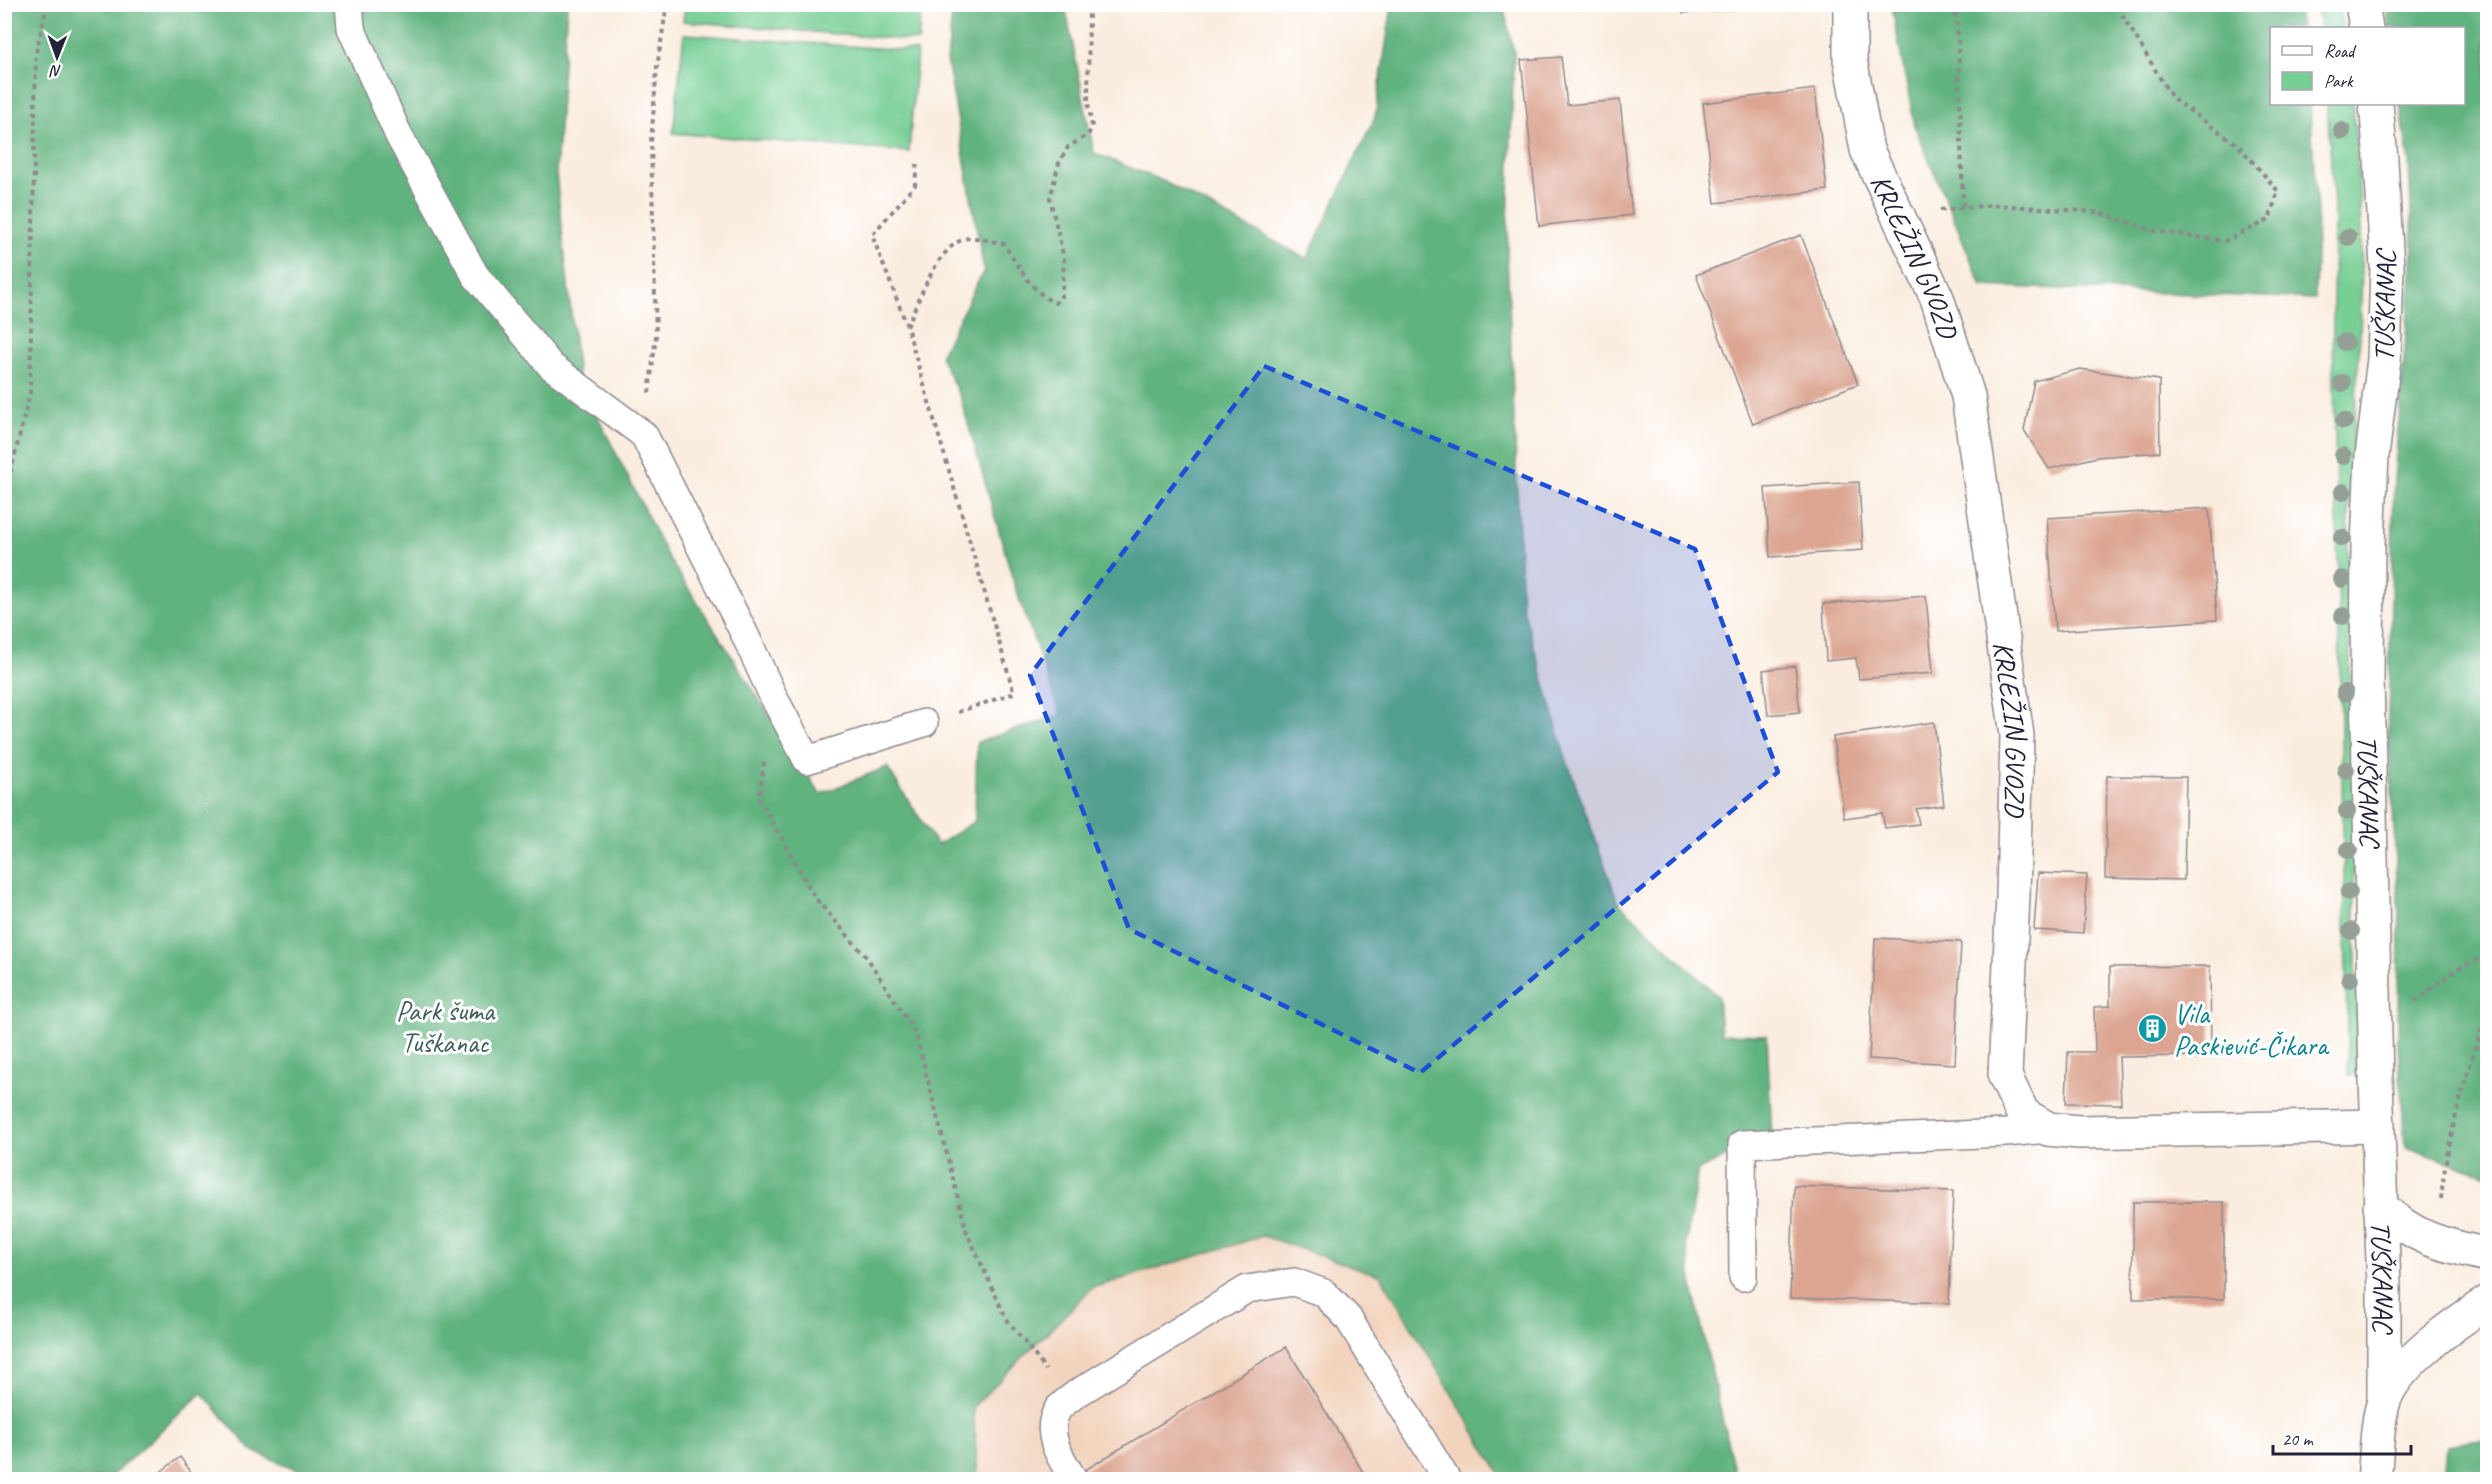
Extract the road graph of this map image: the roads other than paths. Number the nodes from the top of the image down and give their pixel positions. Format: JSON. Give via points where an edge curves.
{"nodes":[{"id":1,"x":349,"y":4,"type":"edge"},
{"id":2,"x":1850,"y":4,"type":"edge"},
{"id":3,"x":2362,"y":4,"type":"edge"},
{"id":4,"x":2366,"y":27,"type":"edge"},
{"id":5,"x":2376,"y":105,"type":"edge"},
{"id":6,"x":924,"y":723,"type":"road end"},
{"id":7,"x":2378,"y":1126,"type":"junction"},
{"id":8,"x":2048,"y":1129,"type":"junction"},
{"id":9,"x":2380,"y":1206,"type":"junction"},
{"id":10,"x":2487,"y":1255,"type":"edge"},
{"id":11,"x":1743,"y":1277,"type":"dead end"},
{"id":12,"x":2487,"y":1302,"type":"edge"},
{"id":13,"x":2385,"y":1399,"type":"junction"},
{"id":14,"x":1074,"y":1479,"type":"edge"},
{"id":15,"x":1447,"y":1479,"type":"edge"},
{"id":16,"x":2374,"y":1479,"type":"edge"}],
"edges":[{"from":1,"to":6,"type":"lane","via":[[351,28],[399,136],[475,275],[551,366],[644,435],[807,760]]},
{"from":2,"to":8,"type":"street","name":"KRLEŽIN GVOZD","via":[[1850,59],[1867,150],[1937,298],[1968,396],[2017,735],[2005,1076],[2023,1114]]},
{"from":3,"to":4,"type":"street"},
{"from":5,"to":7,"type":"street","name":"TUŠKANAC","via":[[2387,267],[2384,359],[2372,456],[2368,544],[2367,679]]},
{"from":7,"to":8,"type":"street","name":"KRLEŽIN GVOZD","via":[[2079,1132]]},
{"from":7,"to":9,"type":"street","name":"TUŠKANAC"},
{"from":8,"to":11,"type":"lane","via":[[1742,1144]]},
{"from":9,"to":10,"type":"street","via":[[2417,1234]]},
{"from":9,"to":13,"type":"street","name":"TUŠKANAC"},
{"from":12,"to":13,"type":"street","via":[[2414,1359]]},
{"from":13,"to":16,"type":"street","name":"TUŠKANAC"},
{"from":14,"to":15,"type":"lane","via":[[1051,1434],[1058,1410],[1076,1394],[1247,1289],[1294,1282],[1324,1293],[1348,1318]]}]}
